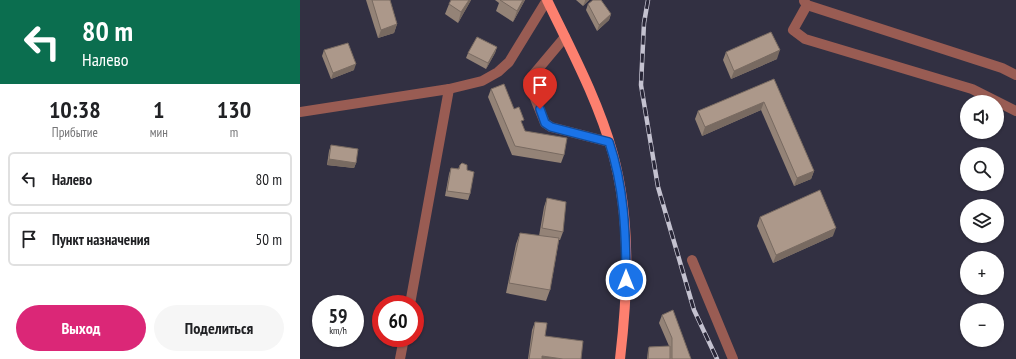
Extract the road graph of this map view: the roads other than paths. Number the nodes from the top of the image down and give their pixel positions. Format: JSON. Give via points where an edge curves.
{"nodes":[{"id":1,"x":547,"y":0,"type":"edge"},
{"id":2,"x":805,"y":3,"type":"edge"},
{"id":3,"x":565,"y":37,"type":"junction"},
{"id":4,"x":1016,"y":75,"type":"edge"},
{"id":5,"x":448,"y":89,"type":"junction"},
{"id":6,"x":1016,"y":111,"type":"edge"},
{"id":7,"x":300,"y":112,"type":"edge"},
{"id":8,"x":609,"y":142,"type":"junction"},
{"id":9,"x":692,"y":260,"type":"dead end"},
{"id":10,"x":412,"y":295,"type":"edge"},
{"id":11,"x":402,"y":347,"type":"edge"},
{"id":12,"x":400,"y":359,"type":"edge"},
{"id":13,"x":620,"y":359,"type":"edge"},
{"id":14,"x":733,"y":359,"type":"edge"}],
"edges":[{"from":1,"to":3,"type":"main road"},
{"from":1,"to":5,"type":"street","via":[[510,62],[482,82]]},
{"from":2,"to":4,"type":"street","via":[[1002,68]]},
{"from":2,"to":6,"type":"street","via":[[793,30],[806,39],[972,89]]},
{"from":3,"to":8,"type":"main road","via":[[585,79]]},
{"from":3,"to":8,"type":"street","via":[[528,81],[545,123],[551,127]]},
{"from":5,"to":7,"type":"street"},
{"from":5,"to":10,"type":"street"},
{"from":8,"to":13,"type":"main road","via":[[622,199],[626,240],[624,329]]},
{"from":9,"to":14,"type":"street"},
{"from":11,"to":12,"type":"street"}]}
